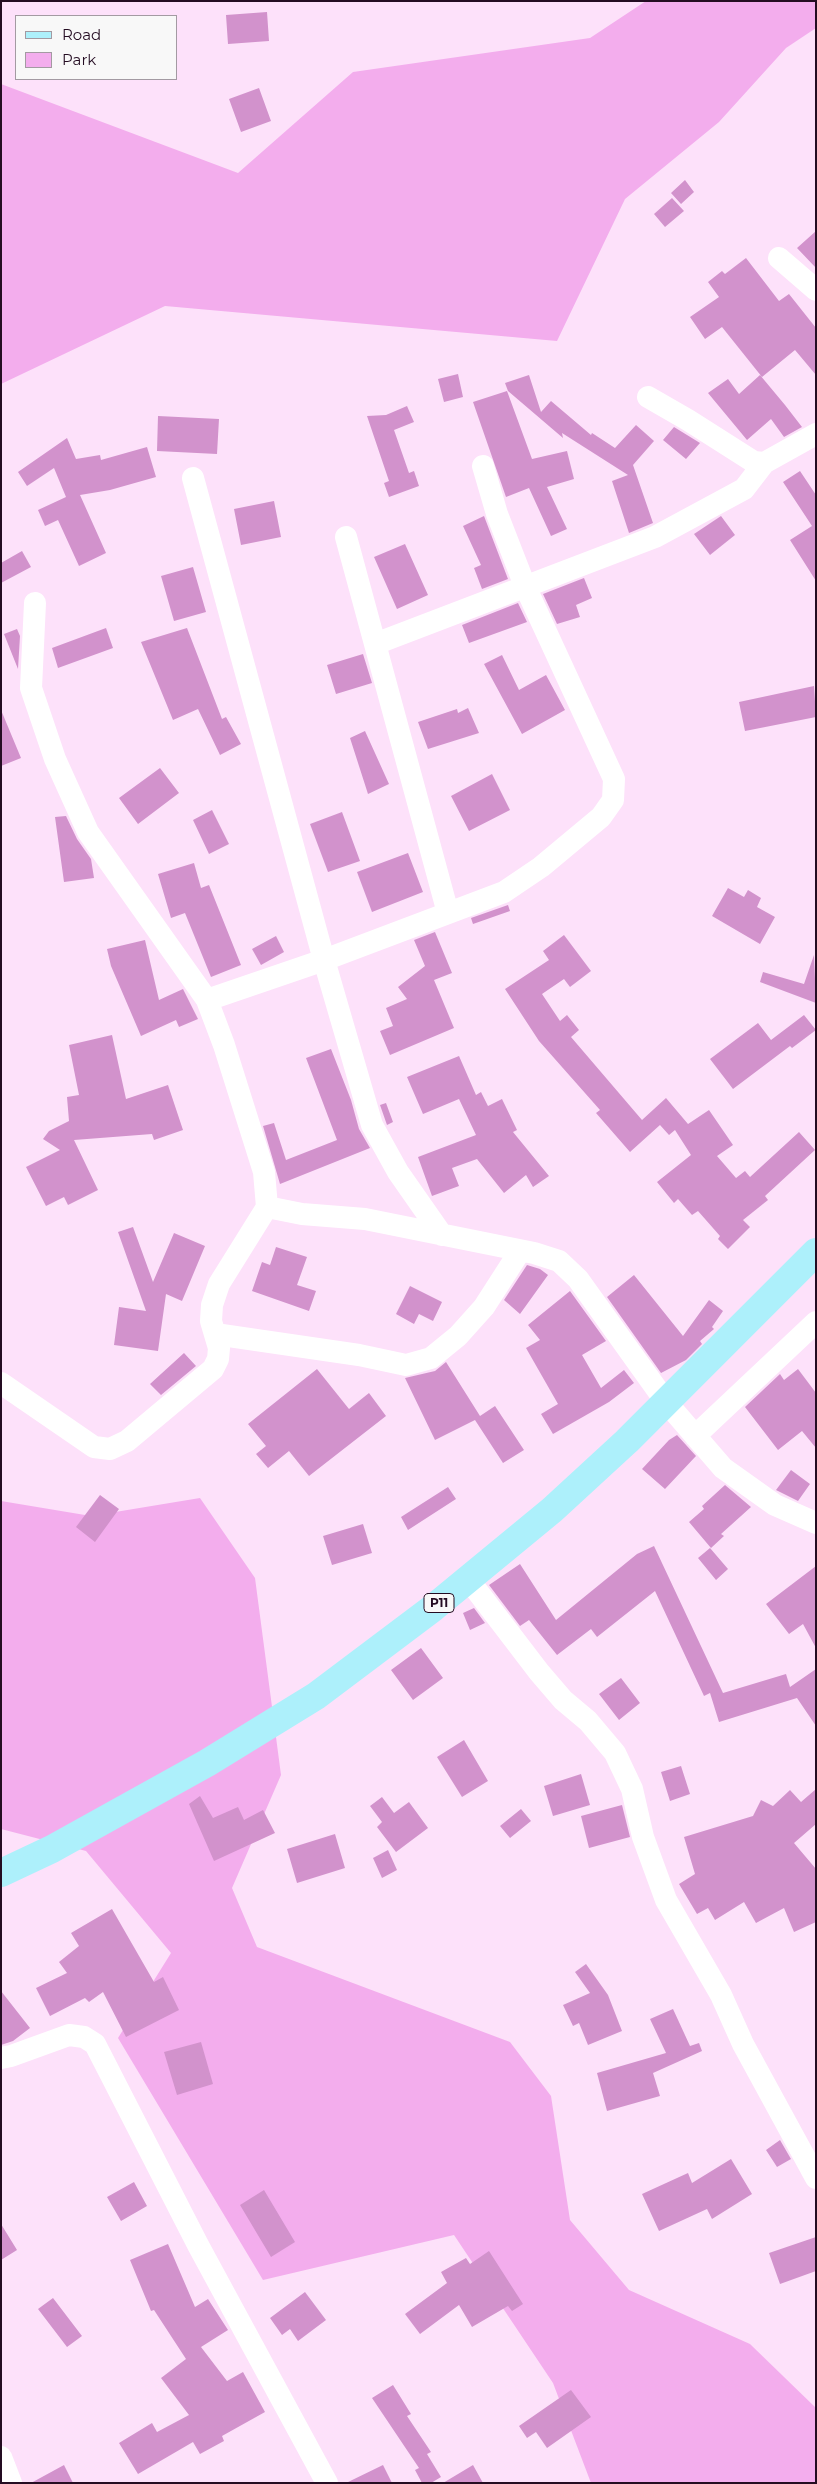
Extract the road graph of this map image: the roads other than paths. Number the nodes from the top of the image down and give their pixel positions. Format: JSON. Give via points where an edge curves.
{"nodes":[{"id":1,"x":778,"y":258,"type":"dead end"},
{"id":2,"x":816,"y":290,"type":"edge"},
{"id":3,"x":648,"y":397,"type":"dead end"},
{"id":4,"x":816,"y":434,"type":"edge"},
{"id":5,"x":764,"y":462,"type":"junction"},
{"id":6,"x":483,"y":466,"type":"dead end"},
{"id":7,"x":193,"y":478,"type":"dead end"},
{"id":8,"x":346,"y":537,"type":"dead end"},
{"id":9,"x":525,"y":586,"type":"junction"},
{"id":10,"x":35,"y":603,"type":"dead end"},
{"id":11,"x":375,"y":644,"type":"junction"},
{"id":12,"x":448,"y":913,"type":"junction"},
{"id":13,"x":324,"y":960,"type":"junction"},
{"id":14,"x":207,"y":1000,"type":"junction"},
{"id":15,"x":267,"y":1207,"type":"junction"},
{"id":16,"x":442,"y":1235,"type":"junction"},
{"id":17,"x":520,"y":1251,"type":"junction"},
{"id":18,"x":816,"y":1252,"type":"edge"},
{"id":19,"x":816,"y":1322,"type":"edge"},
{"id":20,"x":215,"y":1334,"type":"junction"},
{"id":21,"x":1,"y":1384,"type":"edge"},
{"id":22,"x":666,"y":1402,"type":"junction"},
{"id":23,"x":695,"y":1436,"type":"junction"},
{"id":24,"x":816,"y":1523,"type":"edge"},
{"id":25,"x":468,"y":1579,"type":"junction"},
{"id":26,"x":1,"y":1873,"type":"edge"},
{"id":27,"x":1,"y":2058,"type":"edge"},
{"id":28,"x":816,"y":2178,"type":"edge"},
{"id":29,"x":1,"y":2457,"type":"edge"},
{"id":30,"x":10,"y":2483,"type":"edge"},
{"id":31,"x":327,"y":2483,"type":"edge"}],
"edges":[{"from":1,"to":2,"type":"street"},
{"from":3,"to":5,"type":"street","via":[[754,462]]},
{"from":4,"to":5,"type":"street"},
{"from":5,"to":9,"type":"street","via":[[744,489],[656,537]]},
{"from":6,"to":9,"type":"street","via":[[497,514]]},
{"from":7,"to":13,"type":"street"},
{"from":8,"to":11,"type":"street"},
{"from":9,"to":11,"type":"street"},
{"from":9,"to":12,"type":"street","via":[[614,779],[612,800],[601,817],[541,867],[504,892]]},
{"from":10,"to":14,"type":"street","via":[[31,688],[55,760],[88,832]]},
{"from":11,"to":12,"type":"street"},
{"from":12,"to":13,"type":"street"},
{"from":13,"to":14,"type":"street"},
{"from":13,"to":16,"type":"street","via":[[372,1125],[398,1172]]},
{"from":14,"to":15,"type":"street","via":[[264,1172]]},
{"from":15,"to":16,"type":"street","via":[[302,1214],[365,1219]]},
{"from":15,"to":20,"type":"street","via":[[219,1284],[210,1321]]},
{"from":16,"to":17,"type":"street"},
{"from":17,"to":20,"type":"street","via":[[484,1307],[458,1336],[431,1358],[406,1365]]},
{"from":17,"to":22,"type":"street","via":[[559,1261],[578,1279]]},
{"from":18,"to":22,"type":"main road","number":"P11"},
{"from":19,"to":23,"type":"street"},
{"from":20,"to":21,"type":"street","via":[[219,1348],[213,1369],[127,1441],[110,1449],[94,1447]]},
{"from":22,"to":23,"type":"street"},
{"from":22,"to":25,"type":"main road","number":"P11","via":[[552,1510]]},
{"from":23,"to":24,"type":"street","via":[[723,1468],[750,1489],[775,1505]]},
{"from":25,"to":26,"type":"main road","number":"P11","via":[[316,1696],[207,1762]]},
{"from":25,"to":28,"type":"street","via":[[539,1672],[563,1700],[588,1720],[615,1754],[632,1789],[642,1837],[666,1900],[721,1995],[743,2044]]},
{"from":27,"to":31,"type":"street","via":[[70,2035],[95,2044],[198,2246]]},
{"from":29,"to":30,"type":"street"}]}
